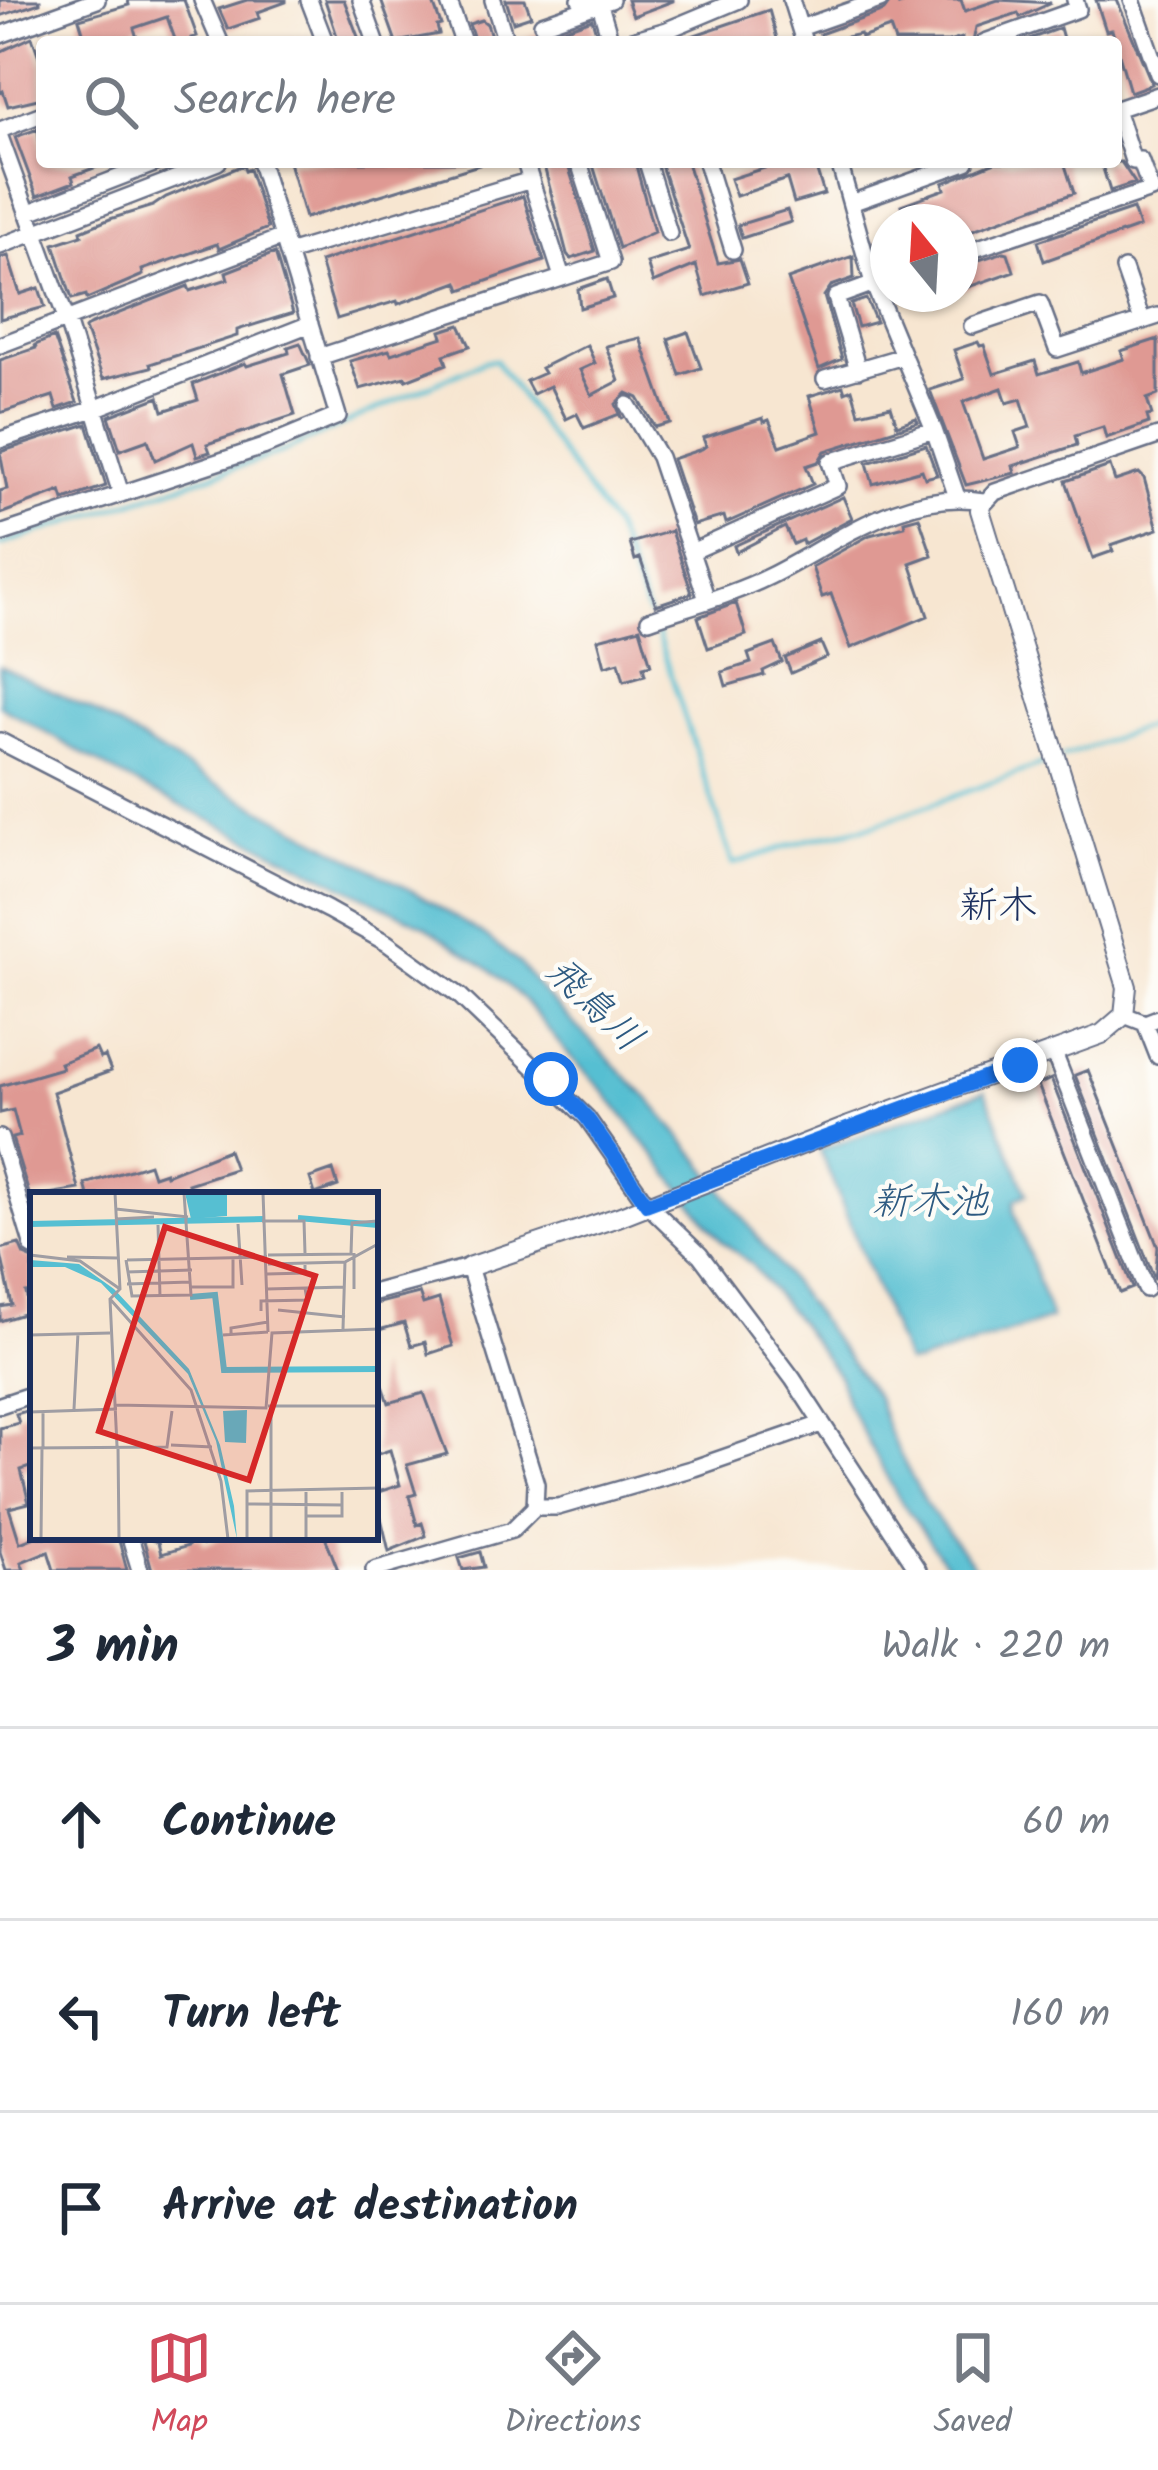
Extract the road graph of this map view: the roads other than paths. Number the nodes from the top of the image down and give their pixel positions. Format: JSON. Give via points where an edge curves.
{"nodes":[{"id":1,"x":98,"y":0,"type":"edge"},
{"id":2,"x":202,"y":0,"type":"edge"},
{"id":3,"x":309,"y":0,"type":"edge"},
{"id":4,"x":361,"y":0,"type":"edge"},
{"id":5,"x":448,"y":0,"type":"edge"},
{"id":6,"x":493,"y":0,"type":"edge"},
{"id":7,"x":580,"y":0,"type":"edge"},
{"id":8,"x":739,"y":0,"type":"edge"},
{"id":9,"x":791,"y":0,"type":"edge"},
{"id":10,"x":880,"y":0,"type":"edge"},
{"id":11,"x":1075,"y":0,"type":"edge"},
{"id":12,"x":1137,"y":1,"type":"edge"},
{"id":13,"x":605,"y":2,"type":"edge"},
{"id":14,"x":542,"y":24,"type":"dead end"},
{"id":15,"x":0,"y":34,"type":"edge"},
{"id":16,"x":802,"y":35,"type":"edge"},
{"id":17,"x":217,"y":36,"type":"edge"},
{"id":18,"x":323,"y":36,"type":"edge"},
{"id":19,"x":374,"y":36,"type":"edge"},
{"id":20,"x":461,"y":36,"type":"edge"},
{"id":21,"x":504,"y":36,"type":"edge"},
{"id":22,"x":610,"y":36,"type":"edge"},
{"id":23,"x":669,"y":36,"type":"edge"},
{"id":24,"x":1002,"y":36,"type":"edge"},
{"id":25,"x":1158,"y":74,"type":"edge"},
{"id":26,"x":1158,"y":95,"type":"edge"},
{"id":27,"x":1122,"y":107,"type":"edge"},
{"id":28,"x":36,"y":117,"type":"edge"},
{"id":29,"x":1122,"y":127,"type":"edge"},
{"id":30,"x":0,"y":133,"type":"edge"},
{"id":31,"x":143,"y":168,"type":"edge"},
{"id":32,"x":202,"y":168,"type":"edge"},
{"id":33,"x":262,"y":168,"type":"edge"},
{"id":34,"x":527,"y":168,"type":"edge"},
{"id":35,"x":581,"y":168,"type":"edge"},
{"id":36,"x":649,"y":168,"type":"edge"},
{"id":37,"x":708,"y":168,"type":"edge"},
{"id":38,"x":841,"y":168,"type":"edge"},
{"id":39,"x":949,"y":168,"type":"edge"},
{"id":40,"x":531,"y":181,"type":"junction"},
{"id":41,"x":851,"y":203,"type":"junction"},
{"id":42,"x":27,"y":213,"type":"junction"},
{"id":43,"x":34,"y":233,"type":"junction"},
{"id":44,"x":669,"y":233,"type":"dead end"},
{"id":45,"x":285,"y":245,"type":"junction"},
{"id":46,"x":0,"y":246,"type":"edge"},
{"id":47,"x":978,"y":248,"type":"edge"},
{"id":48,"x":733,"y":250,"type":"dead end"},
{"id":49,"x":870,"y":254,"type":"edge"},
{"id":50,"x":1124,"y":269,"type":"dead end"},
{"id":51,"x":562,"y":277,"type":"junction"},
{"id":52,"x":870,"y":285,"type":"edge"},
{"id":53,"x":888,"y":312,"type":"edge"},
{"id":54,"x":1150,"y":319,"type":"edge"},
{"id":55,"x":67,"y":321,"type":"junction"},
{"id":56,"x":310,"y":324,"type":"junction"},
{"id":57,"x":972,"y":326,"type":"dead end"},
{"id":58,"x":0,"y":345,"type":"edge"},
{"id":59,"x":319,"y":357,"type":"junction"},
{"id":60,"x":900,"y":357,"type":"junction"},
{"id":61,"x":858,"y":370,"type":"junction"},
{"id":62,"x":825,"y":379,"type":"dead end"},
{"id":63,"x":628,"y":405,"type":"dead end"},
{"id":64,"x":94,"y":409,"type":"junction"},
{"id":65,"x":934,"y":430,"type":"junction"},
{"id":66,"x":1158,"y":436,"type":"edge"},
{"id":67,"x":0,"y":440,"type":"edge"},
{"id":68,"x":121,"y":494,"type":"junction"},
{"id":69,"x":957,"y":497,"type":"junction"},
{"id":70,"x":982,"y":506,"type":"junction"},
{"id":71,"x":0,"y":534,"type":"edge"},
{"id":72,"x":691,"y":552,"type":"junction"},
{"id":73,"x":707,"y":601,"type":"junction"},
{"id":74,"x":649,"y":620,"type":"dead end"},
{"id":75,"x":0,"y":741,"type":"edge"},
{"id":76,"x":1124,"y":1015,"type":"junction"},
{"id":77,"x":1151,"y":1021,"type":"edge"},
{"id":78,"x":1054,"y":1053,"type":"junction"},
{"id":79,"x":1158,"y":1056,"type":"edge"},
{"id":80,"x":0,"y":1138,"type":"edge"},
{"id":81,"x":651,"y":1202,"type":"junction"},
{"id":82,"x":30,"y":1236,"type":"edge"},
{"id":83,"x":469,"y":1267,"type":"junction"},
{"id":84,"x":1146,"y":1289,"type":"dead end"},
{"id":85,"x":378,"y":1291,"type":"edge"},
{"id":86,"x":30,"y":1395,"type":"edge"},
{"id":87,"x":0,"y":1406,"type":"edge"},
{"id":88,"x":821,"y":1424,"type":"junction"},
{"id":89,"x":536,"y":1507,"type":"junction"},
{"id":90,"x":131,"y":1540,"type":"edge"},
{"id":91,"x":140,"y":1570,"type":"edge"},
{"id":92,"x":374,"y":1570,"type":"edge"},
{"id":93,"x":918,"y":1570,"type":"edge"}],
"edges":[{"from":1,"to":15,"type":"street"},
{"from":2,"to":17,"type":"street"},
{"from":3,"to":18,"type":"street"},
{"from":4,"to":19,"type":"street"},
{"from":5,"to":20,"type":"street"},
{"from":6,"to":21,"type":"street"},
{"from":7,"to":13,"type":"street"},
{"from":8,"to":23,"type":"street"},
{"from":9,"to":16,"type":"street"},
{"from":10,"to":16,"type":"street"},
{"from":11,"to":24,"type":"street","via":[[1078,9]]},
{"from":12,"to":25,"type":"street"},
{"from":13,"to":14,"type":"street"},
{"from":13,"to":22,"type":"street"},
{"from":26,"to":27,"type":"street"},
{"from":28,"to":30,"type":"street"},
{"from":29,"to":47,"type":"street","via":[[1151,190]]},
{"from":30,"to":42,"type":"street"},
{"from":31,"to":42,"type":"street"},
{"from":32,"to":43,"type":"street"},
{"from":33,"to":45,"type":"street"},
{"from":34,"to":40,"type":"street"},
{"from":35,"to":51,"type":"street","via":[[611,262]]},
{"from":36,"to":44,"type":"street"},
{"from":37,"to":48,"type":"street"},
{"from":38,"to":41,"type":"street"},
{"from":39,"to":41,"type":"street"},
{"from":40,"to":45,"type":"street"},
{"from":40,"to":51,"type":"street"},
{"from":41,"to":49,"type":"street"},
{"from":42,"to":43,"type":"street"},
{"from":43,"to":46,"type":"street"},
{"from":43,"to":55,"type":"street"},
{"from":45,"to":55,"type":"street"},
{"from":45,"to":56,"type":"street"},
{"from":50,"to":54,"type":"street"},
{"from":51,"to":59,"type":"street"},
{"from":52,"to":61,"type":"street","via":[[836,297]]},
{"from":53,"to":60,"type":"street"},
{"from":54,"to":57,"type":"street","via":[[1058,349],[1040,303]]},
{"from":55,"to":58,"type":"street"},
{"from":55,"to":64,"type":"street"},
{"from":56,"to":59,"type":"street"},
{"from":56,"to":64,"type":"street"},
{"from":59,"to":68,"type":"street","via":[[338,416]]},
{"from":60,"to":61,"type":"street"},
{"from":60,"to":65,"type":"street"},
{"from":61,"to":62,"type":"street"},
{"from":63,"to":72,"type":"street","via":[[659,457]]},
{"from":64,"to":67,"type":"street"},
{"from":64,"to":68,"type":"street"},
{"from":65,"to":69,"type":"street"},
{"from":65,"to":72,"type":"street","via":[[830,462],[838,486]]},
{"from":66,"to":70,"type":"street","via":[[994,492]]},
{"from":68,"to":71,"type":"street"},
{"from":69,"to":70,"type":"street"},
{"from":69,"to":73,"type":"street","via":[[863,524]]},
{"from":70,"to":76,"type":"street","via":[[1127,987]]},
{"from":72,"to":73,"type":"street"},
{"from":73,"to":74,"type":"street"},
{"from":75,"to":81,"type":"street","via":[[387,944],[460,996],[587,1118]]},
{"from":76,"to":77,"type":"street"},
{"from":76,"to":78,"type":"street","via":[[1102,1034]]},
{"from":77,"to":79,"type":"street"},
{"from":78,"to":81,"type":"street"},
{"from":78,"to":84,"type":"street"},
{"from":80,"to":82,"type":"street"},
{"from":81,"to":83,"type":"street"},
{"from":81,"to":88,"type":"street","via":[[700,1255]]},
{"from":83,"to":85,"type":"street"},
{"from":83,"to":89,"type":"street","via":[[536,1484]]},
{"from":86,"to":87,"type":"street"},
{"from":88,"to":89,"type":"street"},
{"from":88,"to":93,"type":"street"},
{"from":89,"to":92,"type":"street","via":[[512,1530]]},
{"from":90,"to":91,"type":"street"}]}
